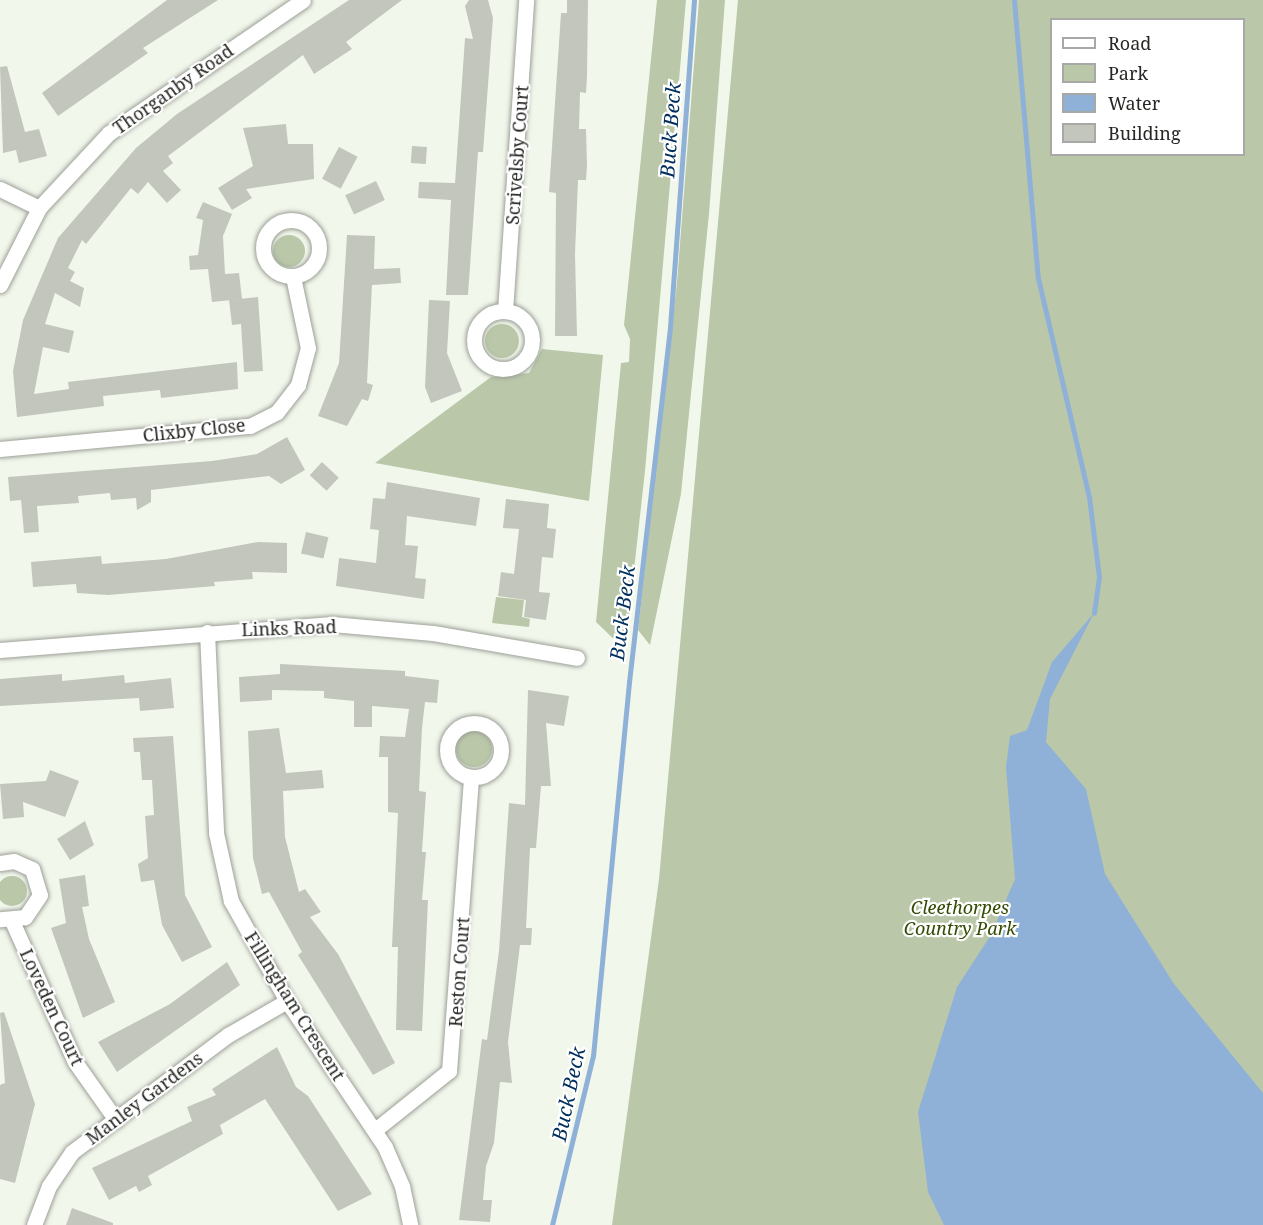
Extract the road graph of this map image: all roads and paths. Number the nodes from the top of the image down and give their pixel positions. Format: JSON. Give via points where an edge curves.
{"nodes":[{"id":1,"x":303,"y":0,"type":"edge"},
{"id":2,"x":526,"y":0,"type":"edge"},
{"id":3,"x":0,"y":189,"type":"edge"},
{"id":4,"x":39,"y":208,"type":"junction"},
{"id":5,"x":293,"y":277,"type":"dead end"},
{"id":6,"x":0,"y":285,"type":"edge"},
{"id":7,"x":505,"y":310,"type":"dead end"},
{"id":8,"x":0,"y":449,"type":"edge"},
{"id":9,"x":207,"y":632,"type":"junction"},
{"id":10,"x":0,"y":650,"type":"edge"},
{"id":11,"x":577,"y":658,"type":"dead end"},
{"id":12,"x":471,"y":778,"type":"dead end"},
{"id":13,"x":0,"y":863,"type":"edge"},
{"id":14,"x":6,"y":920,"type":"edge"},
{"id":15,"x":287,"y":1001,"type":"junction"},
{"id":16,"x":116,"y":1119,"type":"junction"},
{"id":17,"x":375,"y":1130,"type":"junction"},
{"id":18,"x":34,"y":1225,"type":"edge"},
{"id":19,"x":410,"y":1225,"type":"edge"}],
"edges":[{"from":1,"to":4,"type":"street","name":"Thorganby Road","via":[[109,132]]},
{"from":2,"to":7,"type":"street","name":"Scrivelsby Court"},
{"from":3,"to":4,"type":"street"},
{"from":4,"to":6,"type":"street","name":"Thorganby Road"},
{"from":5,"to":8,"type":"street","name":"Clixby Close","via":[[308,348],[298,385],[277,412],[250,426]]},
{"from":9,"to":10,"type":"street","name":"Links Road"},
{"from":9,"to":11,"type":"street","name":"Links Road","via":[[332,624],[433,633]]},
{"from":9,"to":15,"type":"street","name":"Fillingham Crescent","via":[[219,860],[231,901]]},
{"from":12,"to":17,"type":"street","name":"Reston Court","via":[[448,1071]]},
{"from":13,"to":14,"type":"street","name":"Loveden Court","via":[[25,864],[39,882],[35,908]]},
{"from":14,"to":16,"type":"street","name":"Loveden Court","via":[[75,1062]]},
{"from":15,"to":16,"type":"street","name":"Manley Gardens","via":[[228,1035]]},
{"from":15,"to":17,"type":"street","name":"Fillingham Crescent"},
{"from":16,"to":18,"type":"street","name":"Manley Gardens","via":[[72,1152],[49,1186]]},
{"from":17,"to":19,"type":"street","name":"Fillingham Crescent","via":[[402,1186]]}]}
